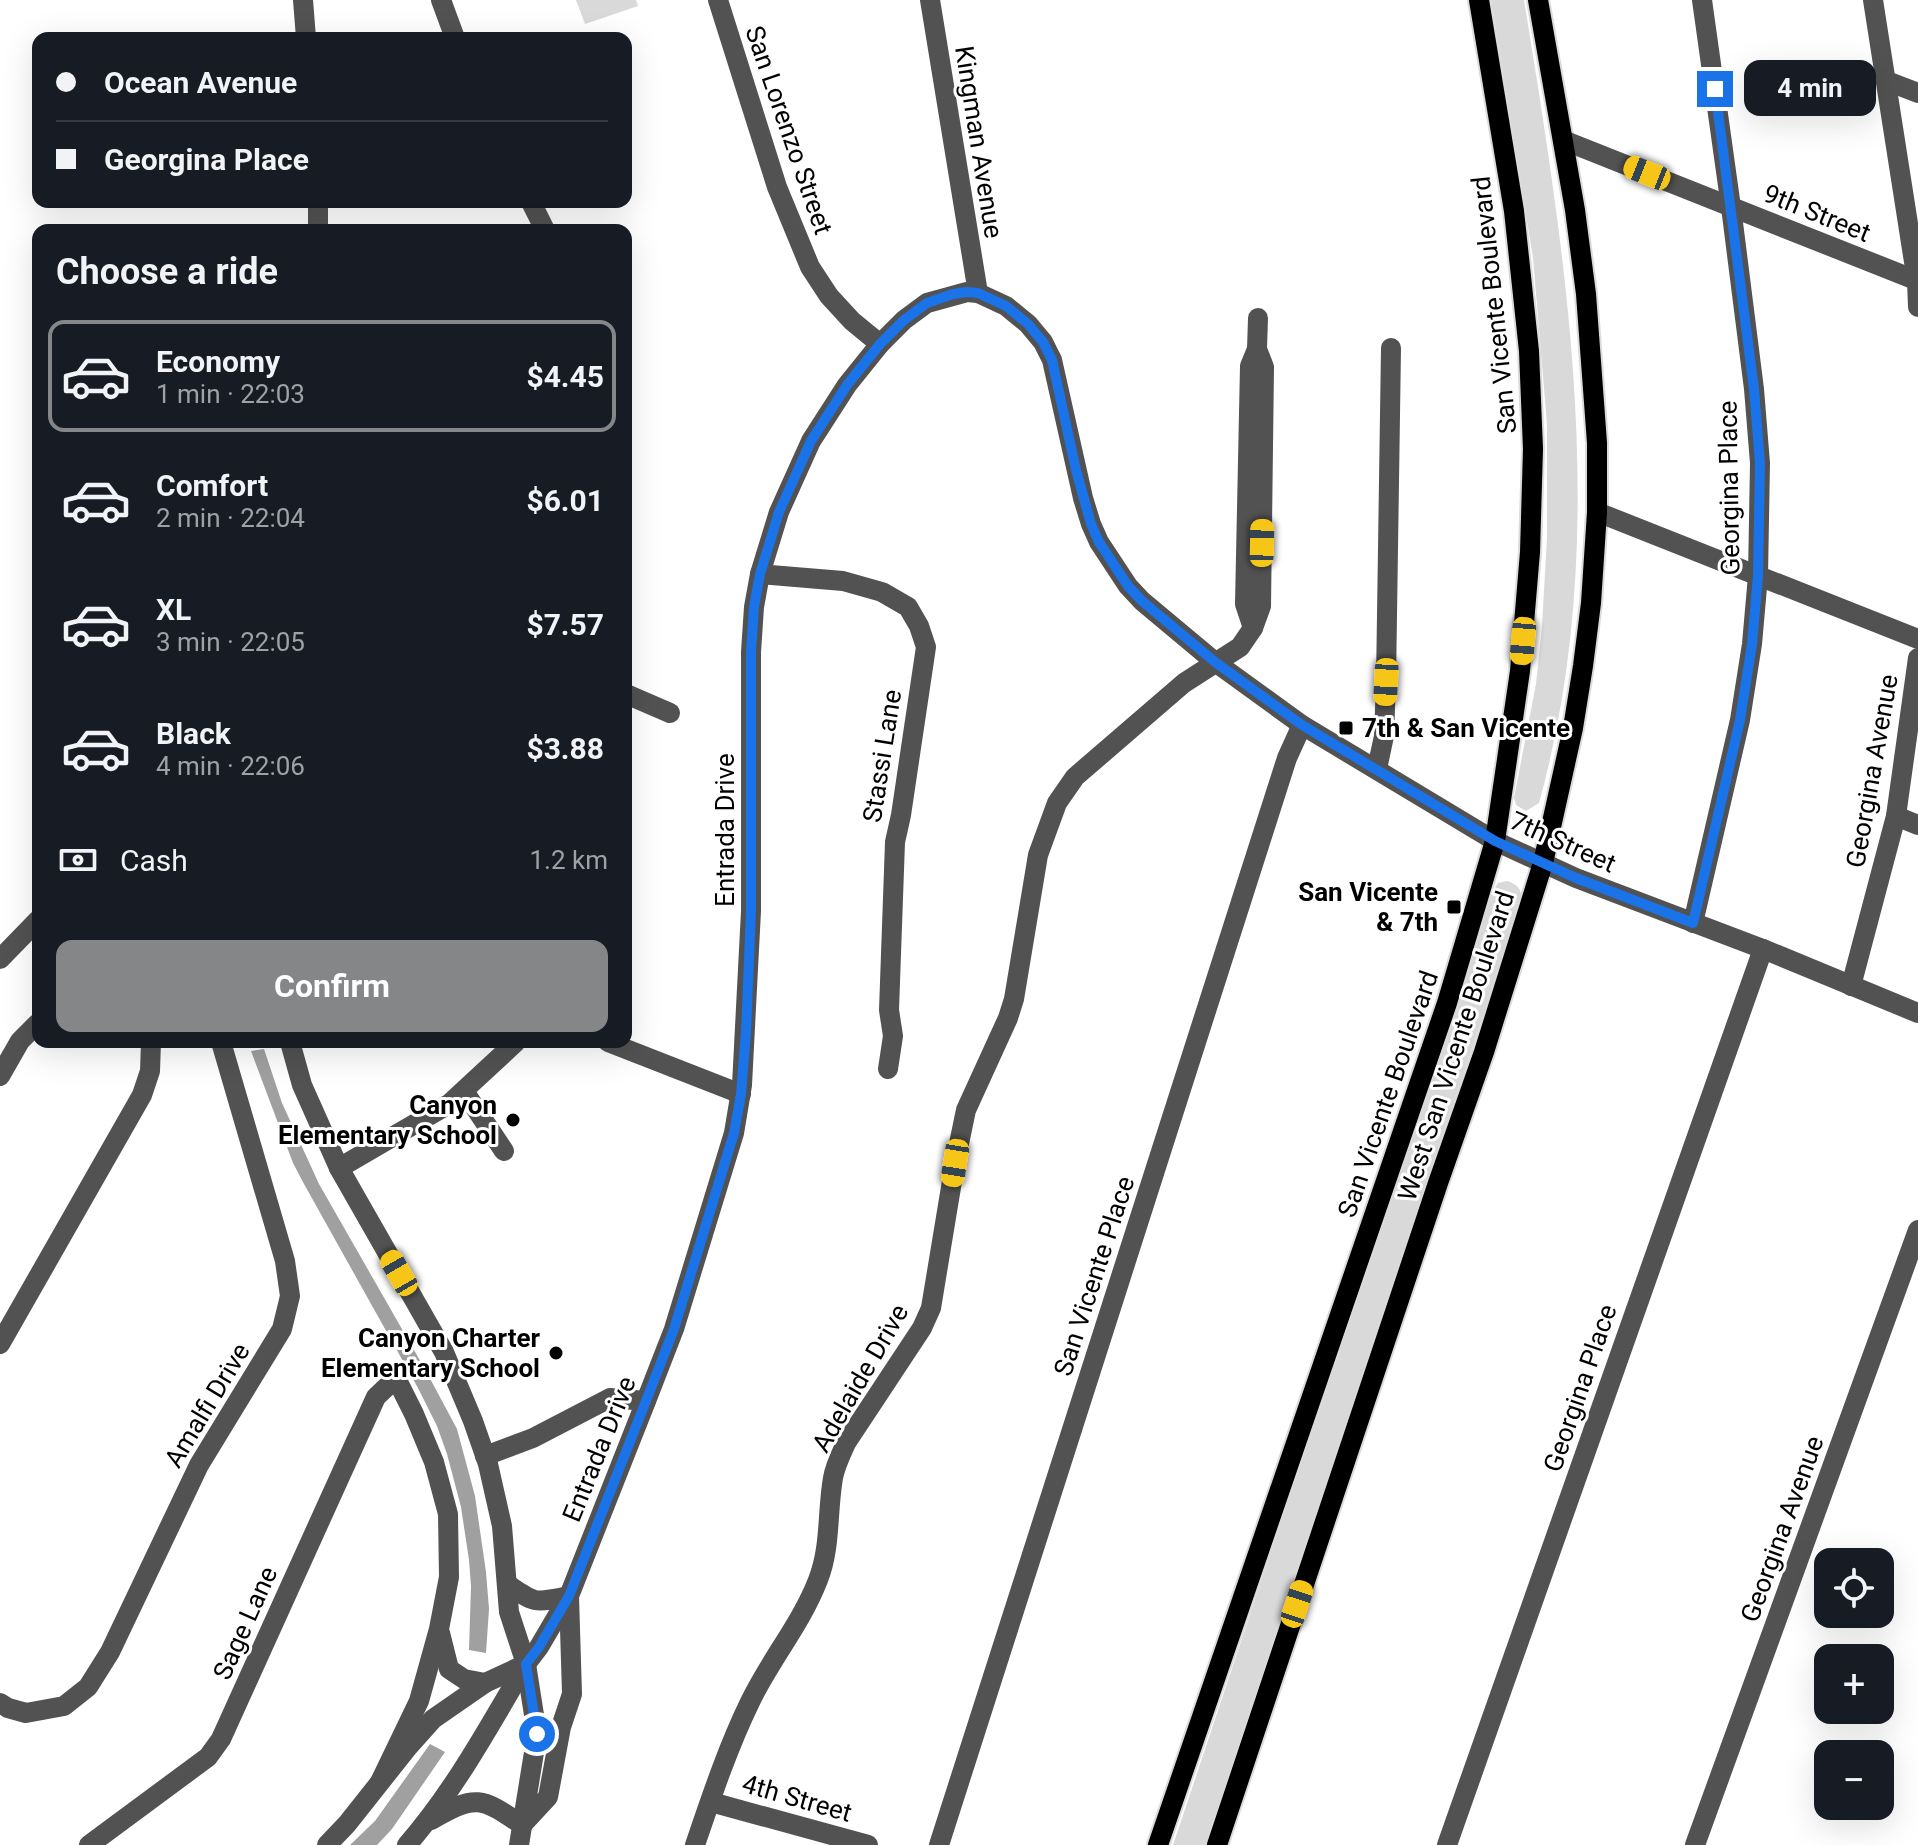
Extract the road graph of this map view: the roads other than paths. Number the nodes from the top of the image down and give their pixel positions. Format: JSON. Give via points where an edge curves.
{"nodes":[{"id":1,"x":303,"y":0,"type":"edge"},
{"id":2,"x":441,"y":0,"type":"edge"},
{"id":3,"x":718,"y":0,"type":"edge"},
{"id":4,"x":930,"y":0,"type":"edge"},
{"id":5,"x":1479,"y":0,"type":"edge"},
{"id":6,"x":1538,"y":0,"type":"edge"},
{"id":7,"x":1702,"y":0,"type":"edge"},
{"id":8,"x":1873,"y":0,"type":"edge"},
{"id":9,"x":306,"y":32,"type":"edge"},
{"id":10,"x":453,"y":32,"type":"edge"},
{"id":11,"x":1887,"y":81,"type":"junction"},
{"id":12,"x":1918,"y":93,"type":"edge"},
{"id":13,"x":1563,"y":140,"type":"junction"},
{"id":14,"x":1731,"y":207,"type":"junction"},
{"id":15,"x":1917,"y":281,"type":"edge"},
{"id":16,"x":978,"y":293,"type":"junction"},
{"id":17,"x":1918,"y":307,"type":"edge"},
{"id":18,"x":1258,"y":318,"type":"dead end"},
{"id":19,"x":880,"y":344,"type":"junction"},
{"id":20,"x":1391,"y":348,"type":"dead end"},
{"id":21,"x":1597,"y":512,"type":"junction"},
{"id":22,"x":760,"y":574,"type":"junction"},
{"id":23,"x":1758,"y":576,"type":"junction"},
{"id":24,"x":1918,"y":639,"type":"edge"},
{"id":25,"x":1918,"y":658,"type":"edge"},
{"id":26,"x":1215,"y":662,"type":"junction"},
{"id":27,"x":632,"y":697,"type":"edge"},
{"id":28,"x":670,"y":713,"type":"dead end"},
{"id":29,"x":1302,"y":725,"type":"junction"},
{"id":30,"x":1377,"y":769,"type":"junction"},
{"id":31,"x":1896,"y":816,"type":"junction"},
{"id":32,"x":1918,"y":825,"type":"edge"},
{"id":33,"x":1495,"y":841,"type":"junction"},
{"id":34,"x":1543,"y":863,"type":"junction"},
{"id":35,"x":1693,"y":923,"type":"junction"},
{"id":36,"x":32,"y":926,"type":"edge"},
{"id":37,"x":1763,"y":949,"type":"junction"},
{"id":38,"x":0,"y":959,"type":"edge"},
{"id":39,"x":1851,"y":986,"type":"junction"},
{"id":40,"x":1918,"y":1013,"type":"edge"},
{"id":41,"x":32,"y":1029,"type":"edge"},
{"id":42,"x":151,"y":1048,"type":"edge"},
{"id":43,"x":223,"y":1048,"type":"edge"},
{"id":44,"x":292,"y":1048,"type":"edge"},
{"id":45,"x":510,"y":1048,"type":"edge"},
{"id":46,"x":623,"y":1048,"type":"edge"},
{"id":47,"x":888,"y":1069,"type":"dead end"},
{"id":48,"x":0,"y":1076,"type":"edge"},
{"id":49,"x":464,"y":1091,"type":"junction"},
{"id":50,"x":741,"y":1094,"type":"junction"},
{"id":51,"x":504,"y":1151,"type":"dead end"},
{"id":52,"x":339,"y":1168,"type":"junction"},
{"id":53,"x":1918,"y":1230,"type":"edge"},
{"id":54,"x":0,"y":1344,"type":"edge"},
{"id":55,"x":646,"y":1401,"type":"junction"},
{"id":56,"x":485,"y":1456,"type":"junction"},
{"id":57,"x":507,"y":1584,"type":"junction"},
{"id":58,"x":569,"y":1596,"type":"junction"},
{"id":59,"x":439,"y":1629,"type":"junction"},
{"id":60,"x":526,"y":1664,"type":"junction"},
{"id":61,"x":485,"y":1683,"type":"junction"},
{"id":62,"x":0,"y":1703,"type":"edge"},
{"id":63,"x":380,"y":1782,"type":"junction"},
{"id":64,"x":711,"y":1802,"type":"junction"},
{"id":65,"x":426,"y":1823,"type":"junction"},
{"id":66,"x":521,"y":1835,"type":"edge"},
{"id":67,"x":703,"y":1843,"type":"edge"},
{"id":68,"x":89,"y":1845,"type":"edge"},
{"id":69,"x":327,"y":1845,"type":"edge"},
{"id":70,"x":407,"y":1845,"type":"edge"},
{"id":71,"x":868,"y":1845,"type":"edge"},
{"id":72,"x":939,"y":1845,"type":"edge"},
{"id":73,"x":1158,"y":1845,"type":"edge"},
{"id":74,"x":1217,"y":1845,"type":"edge"},
{"id":75,"x":1447,"y":1845,"type":"edge"},
{"id":76,"x":1695,"y":1845,"type":"edge"}],
"edges":[{"from":1,"to":9,"type":"street"},
{"from":2,"to":10,"type":"street"},
{"from":3,"to":19,"type":"street","name":"San Lorenzo Street","via":[[777,187],[810,267],[829,296]]},
{"from":4,"to":16,"type":"street","name":"Kingman Avenue"},
{"from":5,"to":33,"type":"main road","name":"San Vicente Boulevard","via":[[1514,211],[1533,449],[1520,671]]},
{"from":6,"to":13,"type":"main road","name":"West San Vicente Boulevard"},
{"from":7,"to":14,"type":"street","name":"Georgina Place"},
{"from":8,"to":11,"type":"street"},
{"from":11,"to":12,"type":"street"},
{"from":11,"to":15,"type":"street"},
{"from":13,"to":14,"type":"street","name":"9th Street"},
{"from":13,"to":21,"type":"main road","name":"West San Vicente Boulevard","via":[[1586,294]]},
{"from":14,"to":15,"type":"street","name":"9th Street"},
{"from":14,"to":23,"type":"street","name":"Georgina Place","via":[[1760,463]]},
{"from":15,"to":17,"type":"street"},
{"from":16,"to":19,"type":"street","name":"Entrada Drive","via":[[927,303]]},
{"from":16,"to":26,"type":"street","via":[[1028,324],[1052,360],[1083,498],[1112,563],[1142,601]]},
{"from":18,"to":26,"type":"street","name":"Adelaide Drive","via":[[1257,349],[1264,367],[1255,482],[1261,606],[1240,647]]},
{"from":19,"to":22,"type":"street","name":"Entrada Drive","via":[[811,441],[779,512]]},
{"from":20,"to":30,"type":"street","via":[[1386,682]]},
{"from":21,"to":23,"type":"street"},
{"from":21,"to":34,"type":"main road","name":"West San Vicente Boulevard","via":[[1583,666]]},
{"from":22,"to":47,"type":"street","name":"Stassi Lane","via":[[843,581],[882,592],[908,607],[926,647],[895,842]]},
{"from":22,"to":50,"type":"street","name":"Entrada Drive","via":[[751,652],[751,911]]},
{"from":23,"to":24,"type":"street"},
{"from":23,"to":35,"type":"street","name":"Georgina Place","via":[[1740,720]]},
{"from":25,"to":31,"type":"street","name":"Georgina Avenue"},
{"from":26,"to":29,"type":"street","name":"7th Street"},
{"from":26,"to":64,"type":"street","name":"Adelaide Drive","via":[[1075,777],[1057,803],[1038,855],[1014,999],[966,1110],[931,1308],[842,1451],[833,1478],[820,1577],[750,1702]]},
{"from":27,"to":28,"type":"street"},
{"from":29,"to":30,"type":"street","name":"7th Street"},
{"from":29,"to":72,"type":"street","name":"San Vicente Place","via":[[1287,758]]},
{"from":30,"to":33,"type":"street","name":"7th Street"},
{"from":31,"to":32,"type":"street"},
{"from":31,"to":39,"type":"street","name":"Georgina Avenue"},
{"from":33,"to":34,"type":"street","name":"7th Street"},
{"from":33,"to":73,"type":"main road","name":"San Vicente Boulevard","via":[[1447,1003]]},
{"from":34,"to":35,"type":"street","name":"7th Street"},
{"from":34,"to":74,"type":"main road","name":"West San Vicente Boulevard"},
{"from":35,"to":37,"type":"street","name":"7th Street"},
{"from":36,"to":38,"type":"street"},
{"from":37,"to":39,"type":"street","name":"7th Street"},
{"from":37,"to":75,"type":"street","name":"Georgina Place"},
{"from":39,"to":40,"type":"street","name":"7th Street"},
{"from":41,"to":48,"type":"street"},
{"from":42,"to":54,"type":"street","via":[[142,1095]]},
{"from":43,"to":62,"type":"street","name":"Amalfi Drive","via":[[285,1261],[290,1296],[282,1329],[199,1465],[110,1652],[88,1687],[64,1706],[26,1713]]},
{"from":44,"to":52,"type":"street"},
{"from":45,"to":49,"type":"street"},
{"from":46,"to":50,"type":"street"},
{"from":49,"to":51,"type":"street"},
{"from":49,"to":52,"type":"street"},
{"from":50,"to":55,"type":"street","name":"Entrada Drive","via":[[688,1284]]},
{"from":52,"to":56,"type":"street","via":[[444,1352]]},
{"from":53,"to":76,"type":"street","name":"Georgina Avenue"},
{"from":55,"to":56,"type":"street","via":[[610,1398]]},
{"from":55,"to":58,"type":"street","name":"Entrada Drive"},
{"from":56,"to":57,"type":"street","via":[[502,1526]]},
{"from":57,"to":58,"type":"street","via":[[539,1602]]},
{"from":57,"to":60,"type":"street","via":[[509,1612]]},
{"from":58,"to":60,"type":"street","name":"Entrada Drive"},
{"from":58,"to":66,"type":"street","via":[[572,1694],[548,1797]]},
{"from":59,"to":61,"type":"street","via":[[449,1669]]},
{"from":59,"to":63,"type":"street","via":[[419,1701]]},
{"from":59,"to":68,"type":"street","name":"Sage Lane","via":[[449,1577],[448,1514],[434,1462],[396,1378],[376,1397],[221,1739],[208,1757]]},
{"from":60,"to":61,"type":"street"},
{"from":60,"to":65,"type":"street","name":"Entrada Drive"},
{"from":60,"to":66,"type":"street","via":[[537,1734]]},
{"from":61,"to":63,"type":"street","via":[[433,1719]]},
{"from":63,"to":69,"type":"street"},
{"from":64,"to":67,"type":"street","name":"Adelaide Drive"},
{"from":64,"to":71,"type":"street","name":"4th Street"},
{"from":65,"to":66,"type":"street","via":[[454,1806],[480,1802],[493,1805]]},
{"from":65,"to":70,"type":"street","name":"Entrada Drive"}]}
